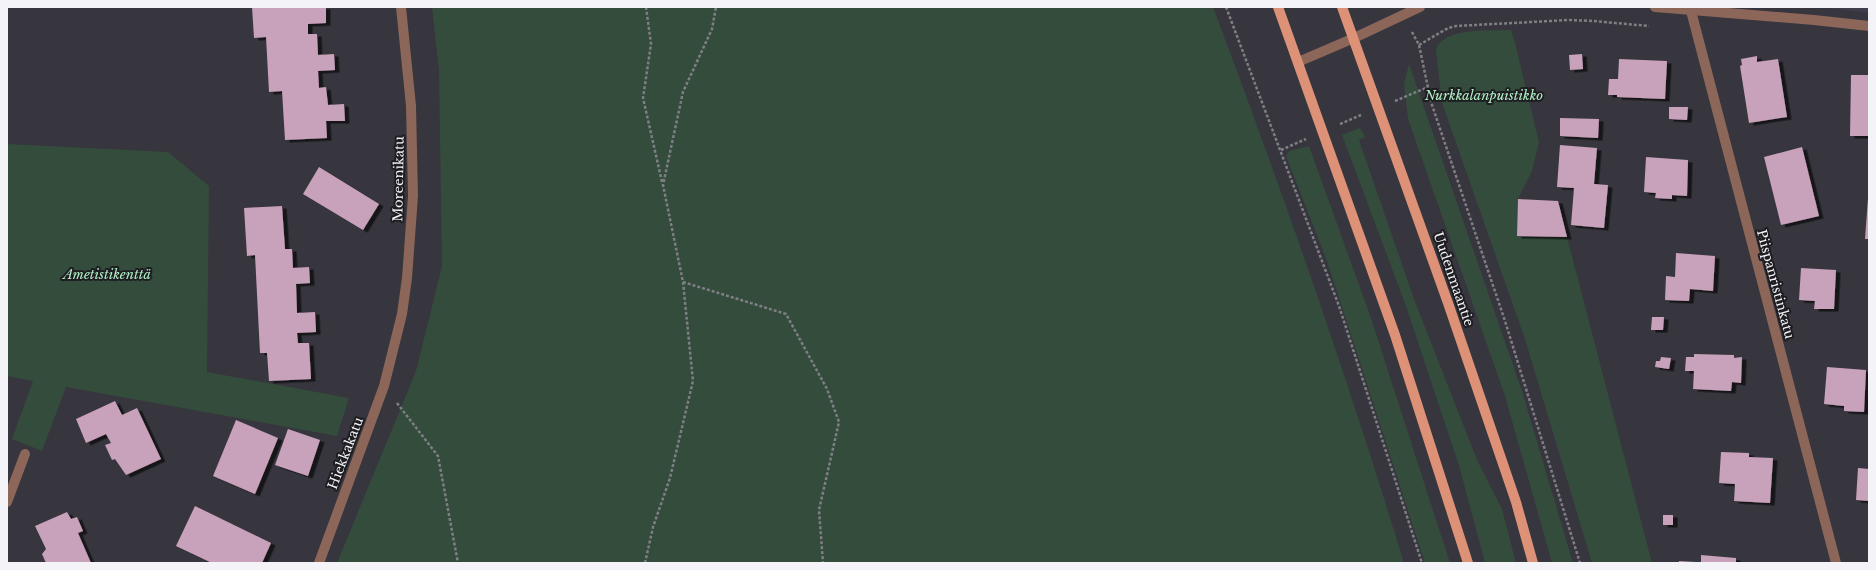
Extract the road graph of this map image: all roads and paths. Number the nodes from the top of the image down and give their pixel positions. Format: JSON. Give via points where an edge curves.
{"nodes":[{"id":1,"x":401,"y":7,"type":"edge"},
{"id":2,"x":646,"y":7,"type":"edge"},
{"id":3,"x":716,"y":7,"type":"edge"},
{"id":4,"x":1226,"y":7,"type":"edge"},
{"id":5,"x":1278,"y":7,"type":"edge"},
{"id":6,"x":1342,"y":7,"type":"edge"},
{"id":7,"x":1420,"y":7,"type":"edge"},
{"id":8,"x":1655,"y":7,"type":"edge"},
{"id":9,"x":1723,"y":10,"type":"edge"},
{"id":10,"x":1691,"y":11,"type":"junction"},
{"id":11,"x":1404,"y":14,"type":"junction"},
{"id":12,"x":1869,"y":26,"type":"edge"},
{"id":13,"x":1657,"y":27,"type":"dead end"},
{"id":14,"x":1354,"y":38,"type":"junction"},
{"id":15,"x":1419,"y":45,"type":"junction"},
{"id":16,"x":1298,"y":62,"type":"junction"},
{"id":17,"x":1428,"y":87,"type":"junction"},
{"id":18,"x":1379,"y":108,"type":"junction"},
{"id":19,"x":1322,"y":132,"type":"junction"},
{"id":20,"x":1280,"y":150,"type":"junction"},
{"id":21,"x":663,"y":185,"type":"junction"},
{"id":22,"x":683,"y":282,"type":"junction"},
{"id":23,"x":393,"y":351,"type":"joint"},
{"id":24,"x":384,"y":386,"type":"junction"},
{"id":25,"x":25,"y":454,"type":"dead end"},
{"id":26,"x":7,"y":502,"type":"edge"},
{"id":27,"x":319,"y":563,"type":"edge"},
{"id":28,"x":458,"y":563,"type":"edge"},
{"id":29,"x":645,"y":563,"type":"edge"},
{"id":30,"x":823,"y":563,"type":"edge"},
{"id":31,"x":1422,"y":563,"type":"edge"},
{"id":32,"x":1468,"y":563,"type":"edge"},
{"id":33,"x":1533,"y":563,"type":"edge"},
{"id":34,"x":1580,"y":563,"type":"edge"},
{"id":35,"x":1836,"y":563,"type":"edge"}],
"edges":[{"from":1,"to":23,"type":"street","name":"Moreenikatu","via":[[411,106],[413,196],[402,314]]},
{"from":2,"to":21,"type":"path","via":[[651,44],[643,98]]},
{"from":3,"to":21,"type":"path","via":[[712,29],[683,92]]},
{"from":4,"to":20,"type":"path"},
{"from":5,"to":16,"type":"main road"},
{"from":6,"to":14,"type":"main road","name":"Uudenmaantie"},
{"from":7,"to":11,"type":"street"},
{"from":8,"to":10,"type":"street"},
{"from":9,"to":10,"type":"street"},
{"from":9,"to":12,"type":"street"},
{"from":10,"to":35,"type":"street","name":"Piispanristinkatu"},
{"from":11,"to":14,"type":"street"},
{"from":11,"to":15,"type":"path"},
{"from":13,"to":15,"type":"path","via":[[1593,20],[1456,26]]},
{"from":14,"to":16,"type":"street"},
{"from":14,"to":18,"type":"main road","name":"Uudenmaantie"},
{"from":15,"to":17,"type":"path"},
{"from":16,"to":19,"type":"main road"},
{"from":17,"to":18,"type":"path"},
{"from":17,"to":34,"type":"path","via":[[1505,321]]},
{"from":18,"to":19,"type":"path"},
{"from":18,"to":33,"type":"main road","name":"Uudenmaantie","via":[[1511,487]]},
{"from":19,"to":20,"type":"path"},
{"from":19,"to":32,"type":"main road","via":[[1396,335]]},
{"from":20,"to":31,"type":"path","via":[[1339,306]]},
{"from":21,"to":22,"type":"path"},
{"from":22,"to":29,"type":"path","via":[[693,381],[670,478],[653,527]]},
{"from":22,"to":30,"type":"path","via":[[786,314],[827,389],[839,422],[819,510]]},
{"from":23,"to":24,"type":"street","name":"Hiekkakatu"},
{"from":24,"to":27,"type":"street","name":"Hiekkakatu"},
{"from":24,"to":28,"type":"path","via":[[438,456]]},
{"from":25,"to":26,"type":"street"}]}
